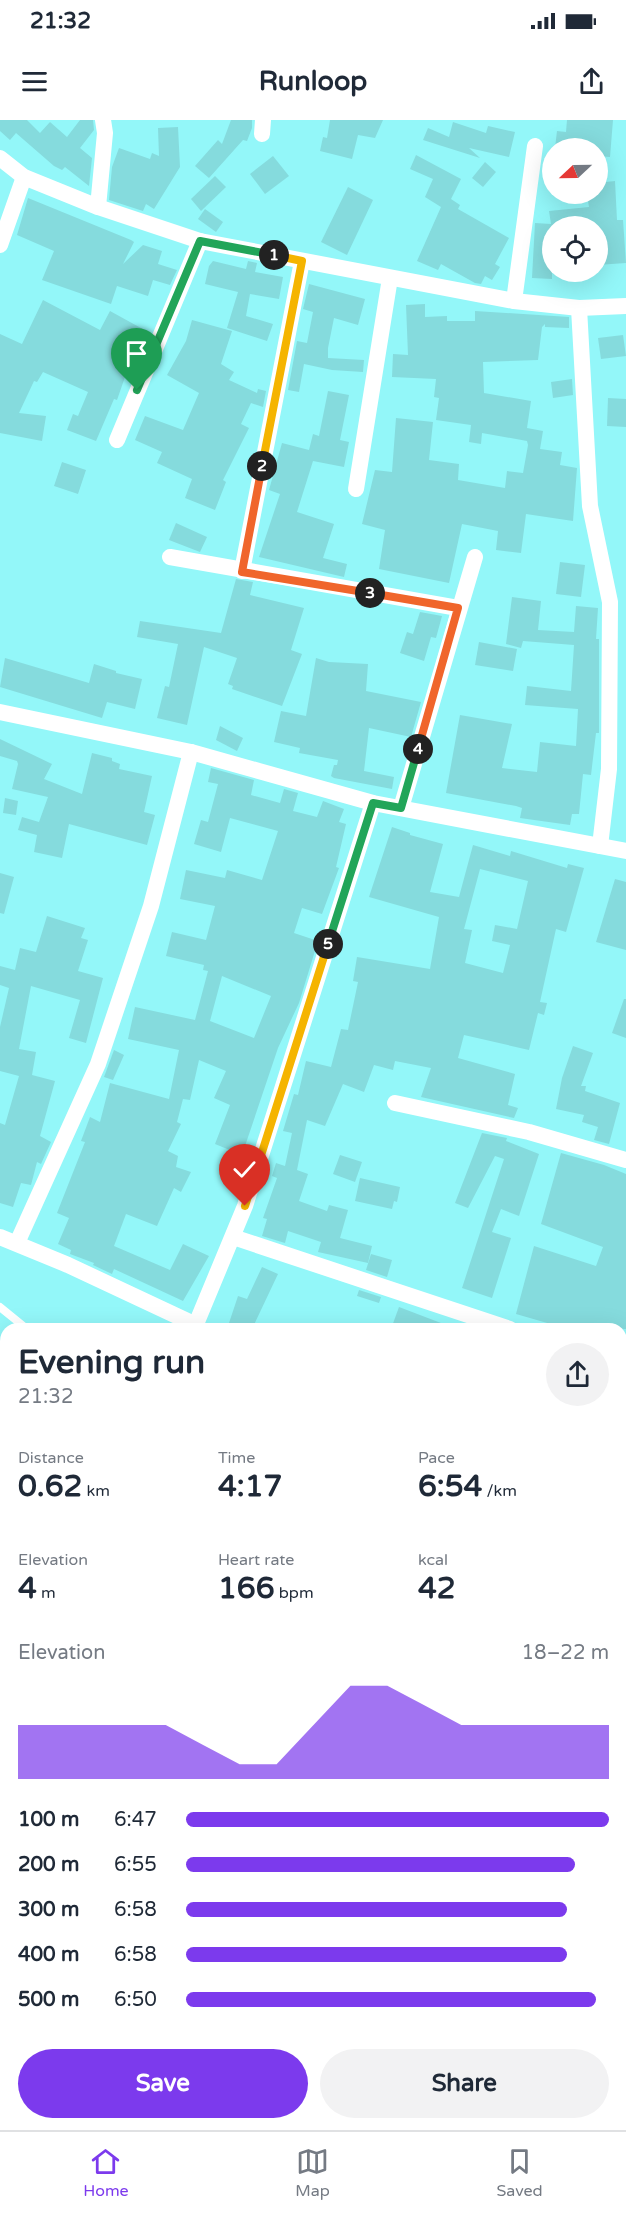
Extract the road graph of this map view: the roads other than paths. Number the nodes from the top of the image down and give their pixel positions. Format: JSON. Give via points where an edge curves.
{"nodes":[{"id":1,"x":103,"y":120,"type":"edge"},
{"id":2,"x":535,"y":146,"type":"dead end"},
{"id":3,"x":0,"y":158,"type":"edge"},
{"id":4,"x":24,"y":177,"type":"junction"},
{"id":5,"x":98,"y":207,"type":"junction"},
{"id":6,"x":200,"y":241,"type":"junction"},
{"id":7,"x":0,"y":245,"type":"edge"},
{"id":8,"x":302,"y":261,"type":"junction"},
{"id":9,"x":390,"y":278,"type":"junction"},
{"id":10,"x":514,"y":301,"type":"junction"},
{"id":11,"x":626,"y":306,"type":"edge"},
{"id":12,"x":579,"y":308,"type":"junction"},
{"id":13,"x":117,"y":440,"type":"dead end"},
{"id":14,"x":356,"y":489,"type":"dead end"},
{"id":15,"x":170,"y":557,"type":"dead end"},
{"id":16,"x":475,"y":557,"type":"dead end"},
{"id":17,"x":242,"y":572,"type":"junction"},
{"id":18,"x":458,"y":608,"type":"junction"},
{"id":19,"x":0,"y":712,"type":"edge"},
{"id":20,"x":191,"y":752,"type":"junction"},
{"id":21,"x":373,"y":803,"type":"junction"},
{"id":22,"x":401,"y":808,"type":"junction"},
{"id":23,"x":600,"y":846,"type":"junction"},
{"id":24,"x":626,"y":851,"type":"edge"},
{"id":25,"x":395,"y":1103,"type":"dead end"},
{"id":26,"x":626,"y":1160,"type":"edge"},
{"id":27,"x":0,"y":1237,"type":"edge"},
{"id":28,"x":233,"y":1237,"type":"junction"},
{"id":29,"x":17,"y":1243,"type":"junction"},
{"id":30,"x":0,"y":1307,"type":"edge"},
{"id":31,"x":20,"y":1323,"type":"edge"},
{"id":32,"x":187,"y":1323,"type":"edge"},
{"id":33,"x":197,"y":1323,"type":"edge"},
{"id":34,"x":478,"y":1323,"type":"edge"}],
"edges":[{"from":1,"to":5,"type":"street"},
{"from":2,"to":10,"type":"street"},
{"from":3,"to":4,"type":"street"},
{"from":4,"to":5,"type":"street"},
{"from":4,"to":7,"type":"street"},
{"from":5,"to":6,"type":"street"},
{"from":6,"to":8,"type":"street"},
{"from":6,"to":13,"type":"street"},
{"from":8,"to":9,"type":"street"},
{"from":8,"to":17,"type":"street"},
{"from":9,"to":10,"type":"street"},
{"from":9,"to":14,"type":"street"},
{"from":10,"to":12,"type":"street"},
{"from":11,"to":12,"type":"street"},
{"from":12,"to":23,"type":"street","via":[[590,506],[610,602],[609,769]]},
{"from":15,"to":17,"type":"street"},
{"from":16,"to":18,"type":"street"},
{"from":17,"to":18,"type":"street"},
{"from":18,"to":22,"type":"street"},
{"from":19,"to":20,"type":"street"},
{"from":20,"to":21,"type":"street"},
{"from":20,"to":29,"type":"street","via":[[151,906],[98,1064]]},
{"from":21,"to":22,"type":"street"},
{"from":21,"to":28,"type":"street"},
{"from":22,"to":23,"type":"street"},
{"from":23,"to":24,"type":"street"},
{"from":25,"to":26,"type":"street","via":[[529,1132]]},
{"from":27,"to":29,"type":"street"},
{"from":28,"to":33,"type":"street"},
{"from":28,"to":34,"type":"street"},
{"from":29,"to":32,"type":"street"},
{"from":30,"to":31,"type":"lane"}]}
